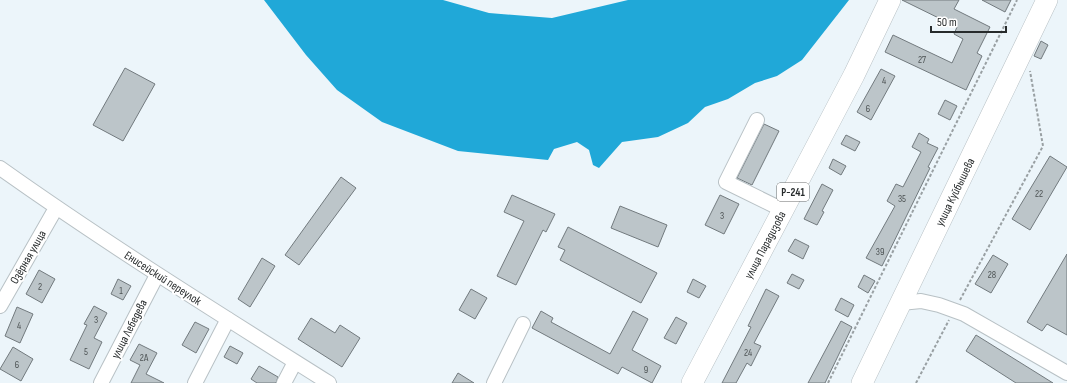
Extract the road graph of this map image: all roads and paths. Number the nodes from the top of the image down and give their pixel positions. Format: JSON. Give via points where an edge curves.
{"nodes":[{"id":1,"x":890,"y":0,"type":"edge"},
{"id":2,"x":1016,"y":0,"type":"edge"},
{"id":3,"x":1047,"y":0,"type":"edge"},
{"id":4,"x":1029,"y":68,"type":"dead end"},
{"id":5,"x":757,"y":120,"type":"dead end"},
{"id":6,"x":0,"y":168,"type":"edge"},
{"id":7,"x":56,"y":208,"type":"junction"},
{"id":8,"x":783,"y":210,"type":"junction"},
{"id":9,"x":157,"y":275,"type":"junction"},
{"id":10,"x":901,"y":302,"type":"junction"},
{"id":11,"x":0,"y":306,"type":"edge"},
{"id":12,"x":954,"y":310,"type":"junction"},
{"id":13,"x":228,"y":319,"type":"junction"},
{"id":14,"x":523,"y":324,"type":"dead end"},
{"id":15,"x":295,"y":362,"type":"junction"},
{"id":16,"x":1067,"y":373,"type":"edge"},
{"id":17,"x":101,"y":383,"type":"edge"},
{"id":18,"x":195,"y":383,"type":"edge"},
{"id":19,"x":284,"y":383,"type":"edge"},
{"id":20,"x":329,"y":383,"type":"edge"},
{"id":21,"x":494,"y":383,"type":"edge"},
{"id":22,"x":692,"y":383,"type":"edge"},
{"id":23,"x":828,"y":383,"type":"edge"},
{"id":24,"x":862,"y":383,"type":"edge"},
{"id":25,"x":916,"y":383,"type":"edge"}],
"edges":[{"from":1,"to":8,"type":"highway","name":"улица Парадизова","number":"Р-241"},
{"from":2,"to":23,"type":"path"},
{"from":3,"to":10,"type":"highway","name":"улица Куйбышева"},
{"from":4,"to":12,"type":"path","via":[[1043,146]]},
{"from":5,"to":8,"type":"street","via":[[726,182]]},
{"from":6,"to":7,"type":"street","name":"Енисейский переулок"},
{"from":7,"to":9,"type":"street","name":"Енисейский переулок"},
{"from":7,"to":11,"type":"street","name":"Озёрная улица"},
{"from":8,"to":22,"type":"highway","name":"улица Парадизова","number":"Р-241"},
{"from":9,"to":13,"type":"street","name":"Енисейский переулок"},
{"from":9,"to":17,"type":"street","name":"улица Лебедева"},
{"from":10,"to":12,"type":"street","via":[[921,301]]},
{"from":10,"to":24,"type":"highway","name":"улица Куйбышева"},
{"from":12,"to":16,"type":"street"},
{"from":12,"to":25,"type":"path"},
{"from":13,"to":15,"type":"street","name":"Енисейский переулок"},
{"from":13,"to":18,"type":"street"},
{"from":14,"to":21,"type":"street"},
{"from":15,"to":19,"type":"street"},
{"from":15,"to":20,"type":"street","name":"Енисейский переулок"}]}
